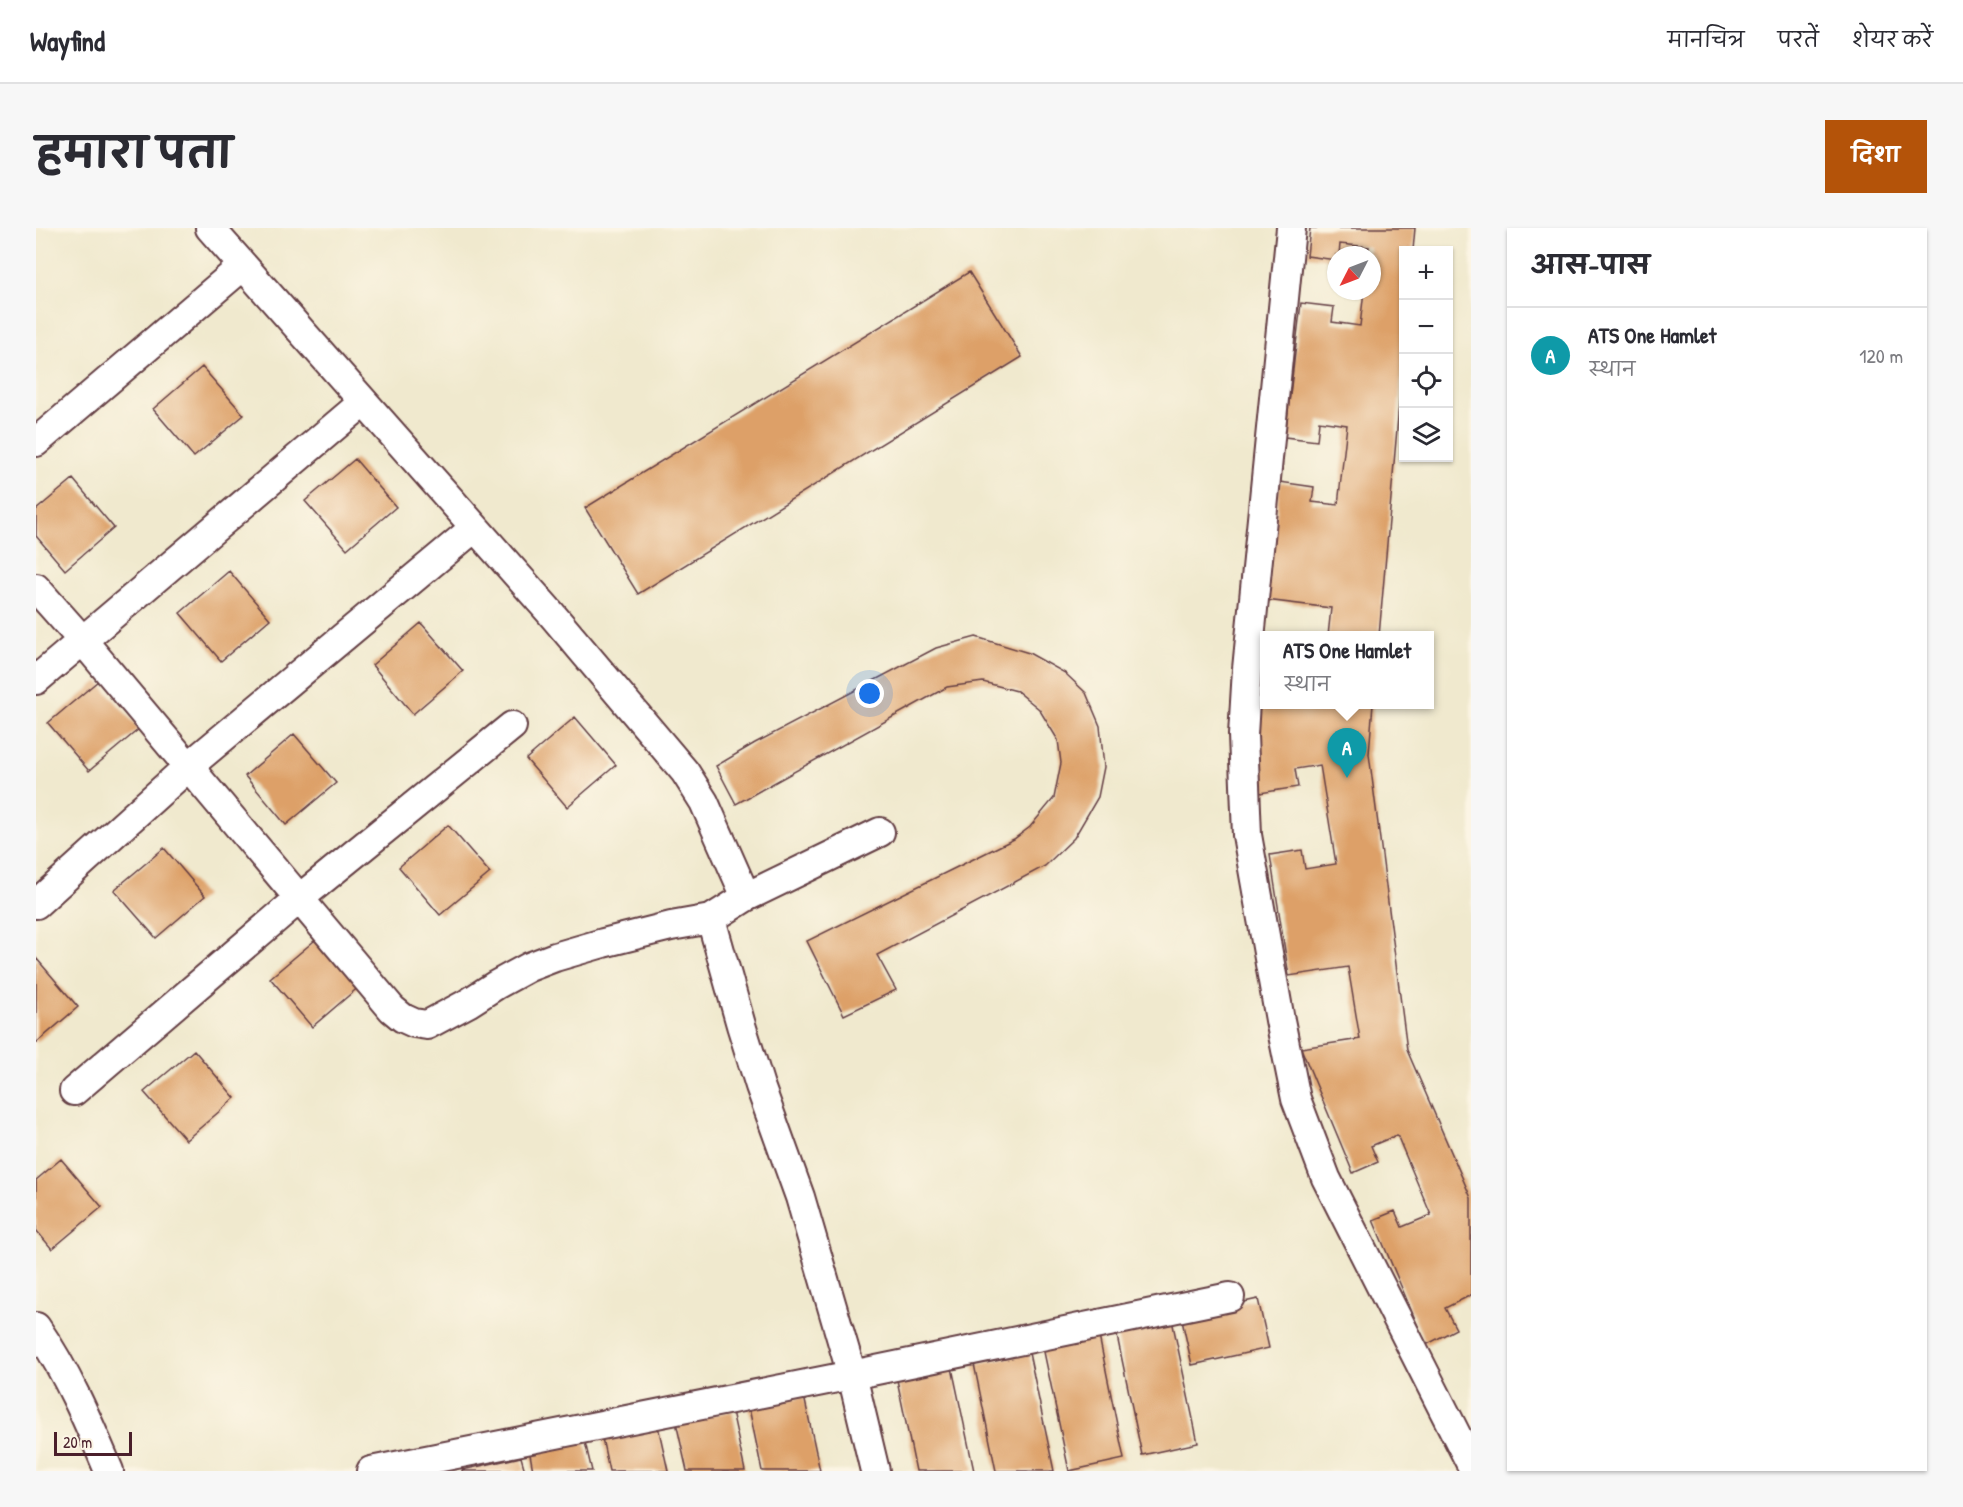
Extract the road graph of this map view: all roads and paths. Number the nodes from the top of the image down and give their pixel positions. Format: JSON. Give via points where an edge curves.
{"nodes":[{"id":1,"x":210,"y":228,"type":"edge"},
{"id":2,"x":1291,"y":228,"type":"edge"},
{"id":3,"x":237,"y":271,"type":"dead end"},
{"id":4,"x":360,"y":405,"type":"dead end"},
{"id":5,"x":36,"y":442,"type":"edge"},
{"id":6,"x":467,"y":534,"type":"dead end"},
{"id":7,"x":36,"y":588,"type":"edge"},
{"id":8,"x":83,"y":641,"type":"junction"},
{"id":9,"x":36,"y":680,"type":"edge"},
{"id":10,"x":512,"y":726,"type":"dead end"},
{"id":11,"x":189,"y":766,"type":"junction"},
{"id":12,"x":880,"y":832,"type":"dead end"},
{"id":13,"x":746,"y":897,"type":"junction"},
{"id":14,"x":300,"y":898,"type":"junction"},
{"id":15,"x":36,"y":904,"type":"edge"},
{"id":16,"x":711,"y":920,"type":"junction"},
{"id":17,"x":74,"y":1091,"type":"dead end"},
{"id":18,"x":1230,"y":1297,"type":"dead end"},
{"id":19,"x":36,"y":1327,"type":"edge"},
{"id":20,"x":852,"y":1375,"type":"junction"},
{"id":21,"x":1471,"y":1464,"type":"edge"},
{"id":22,"x":109,"y":1471,"type":"edge"},
{"id":23,"x":371,"y":1471,"type":"edge"},
{"id":24,"x":875,"y":1471,"type":"edge"}],
"edges":[{"from":1,"to":13,"type":"street","via":[[549,611],[684,772],[704,802]]},
{"from":2,"to":21,"type":"street","via":[[1247,669],[1243,735],[1247,835],[1296,1100],[1326,1178]]},
{"from":3,"to":5,"type":"street"},
{"from":4,"to":8,"type":"street"},
{"from":6,"to":11,"type":"street"},
{"from":7,"to":8,"type":"street"},
{"from":8,"to":9,"type":"street"},
{"from":8,"to":11,"type":"street"},
{"from":10,"to":14,"type":"street"},
{"from":11,"to":14,"type":"street"},
{"from":11,"to":15,"type":"street"},
{"from":12,"to":13,"type":"street"},
{"from":13,"to":16,"type":"street"},
{"from":14,"to":16,"type":"street","via":[[402,1018],[428,1024],[529,967],[555,957],[672,926]]},
{"from":14,"to":17,"type":"street"},
{"from":16,"to":20,"type":"street","via":[[760,1086],[800,1197]]},
{"from":18,"to":20,"type":"street"},
{"from":19,"to":22,"type":"street","via":[[75,1391]]},
{"from":20,"to":23,"type":"street"},
{"from":20,"to":24,"type":"street"}]}
